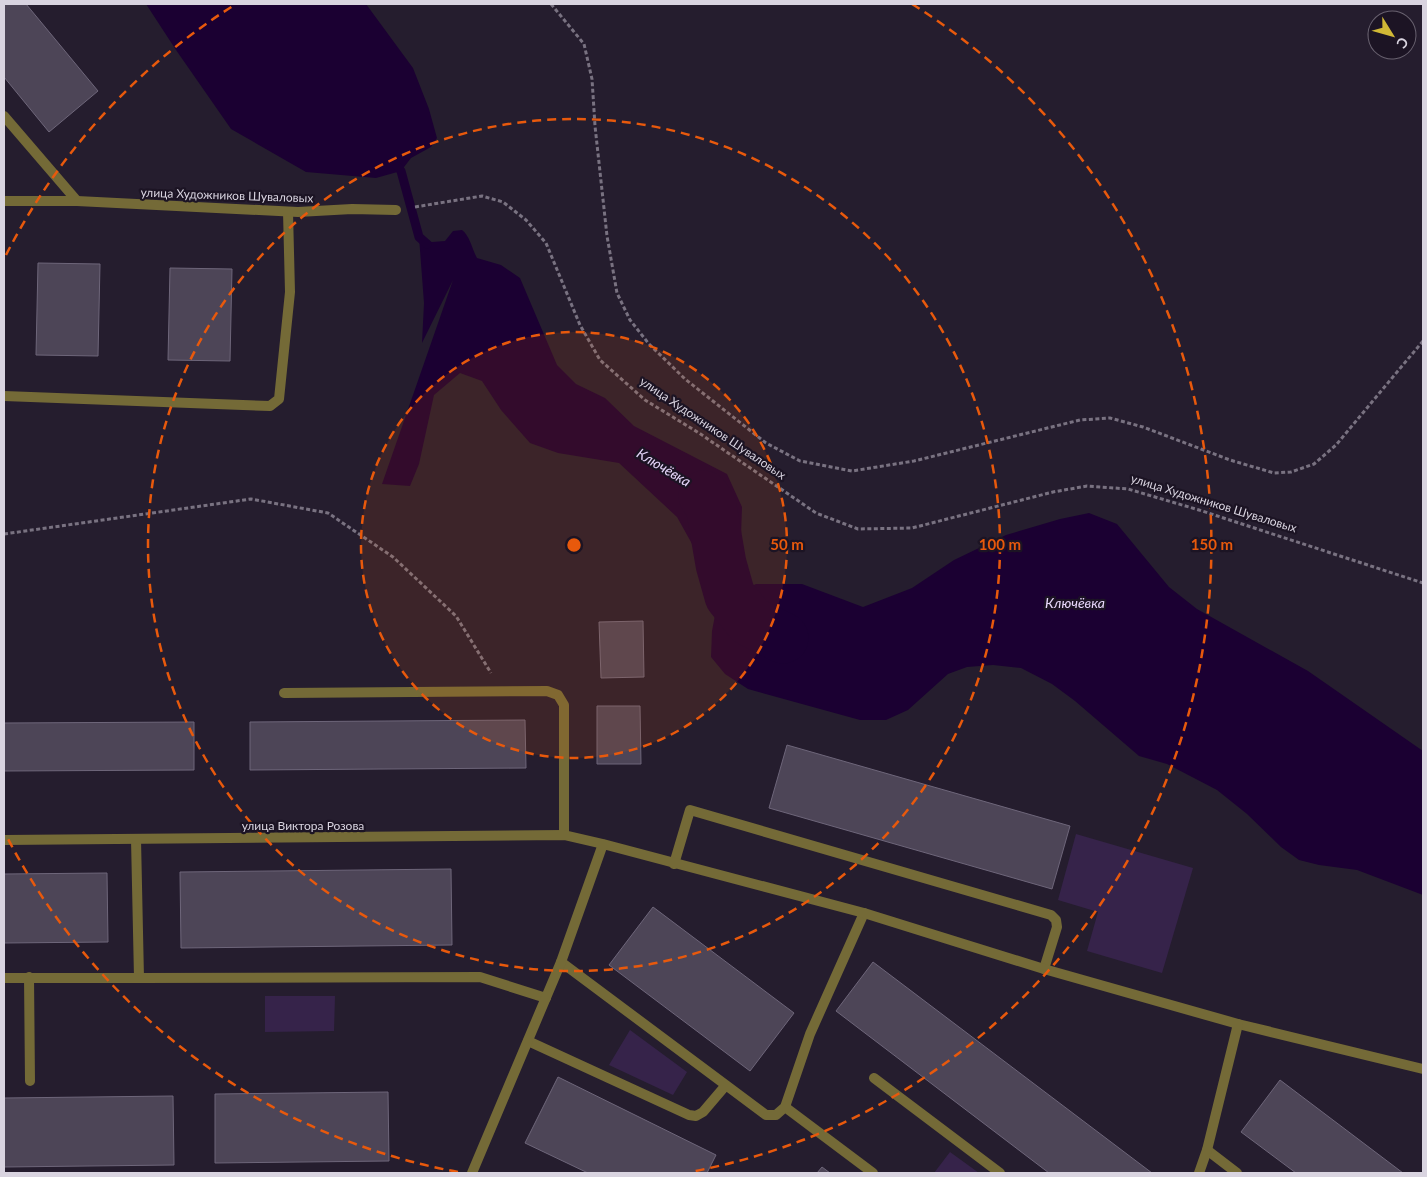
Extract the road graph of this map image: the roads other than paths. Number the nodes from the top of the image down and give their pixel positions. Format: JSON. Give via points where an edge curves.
{"nodes":[{"id":1,"x":4,"y":116,"type":"edge"},
{"id":2,"x":4,"y":201,"type":"edge"},
{"id":3,"x":76,"y":201,"type":"junction"},
{"id":4,"x":396,"y":210,"type":"road end"},
{"id":5,"x":288,"y":212,"type":"junction"},
{"id":6,"x":4,"y":396,"type":"edge"},
{"id":7,"x":284,"y":693,"type":"dead end"},
{"id":8,"x":564,"y":836,"type":"junction"},
{"id":9,"x":4,"y":840,"type":"edge"},
{"id":10,"x":136,"y":840,"type":"junction"},
{"id":11,"x":602,"y":844,"type":"junction"},
{"id":12,"x":674,"y":864,"type":"junction"},
{"id":13,"x":864,"y":913,"type":"junction"},
{"id":14,"x":561,"y":962,"type":"junction"},
{"id":15,"x":1044,"y":969,"type":"junction"},
{"id":16,"x":30,"y":977,"type":"junction"},
{"id":17,"x":4,"y":978,"type":"edge"},
{"id":18,"x":139,"y":978,"type":"junction"},
{"id":19,"x":546,"y":998,"type":"junction"},
{"id":20,"x":1238,"y":1024,"type":"junction"},
{"id":21,"x":528,"y":1041,"type":"junction"},
{"id":22,"x":1423,"y":1069,"type":"edge"},
{"id":23,"x":874,"y":1078,"type":"dead end"},
{"id":24,"x":30,"y":1081,"type":"dead end"},
{"id":25,"x":726,"y":1085,"type":"junction"},
{"id":26,"x":785,"y":1107,"type":"junction"},
{"id":27,"x":1207,"y":1150,"type":"junction"},
{"id":28,"x":472,"y":1173,"type":"edge"},
{"id":29,"x":873,"y":1173,"type":"edge"},
{"id":30,"x":1000,"y":1173,"type":"edge"},
{"id":31,"x":1200,"y":1173,"type":"edge"},
{"id":32,"x":1238,"y":1173,"type":"edge"}],
"edges":[{"from":1,"to":3,"type":"street"},
{"from":2,"to":3,"type":"street","name":"улица Художников Шуваловых"},
{"from":3,"to":5,"type":"street","name":"улица Художников Шуваловых"},
{"from":4,"to":5,"type":"street","name":"улица Художников Шуваловых"},
{"from":5,"to":6,"type":"street","via":[[290,292],[279,399],[270,406]]},
{"from":7,"to":8,"type":"street","via":[[547,691],[558,695],[564,705]]},
{"from":8,"to":10,"type":"street","name":"улица Виктора Розова"},
{"from":8,"to":11,"type":"street","name":"улица Виктора Розова"},
{"from":9,"to":10,"type":"street","name":"улица Виктора Розова"},
{"from":10,"to":18,"type":"street"},
{"from":11,"to":12,"type":"street","name":"улица Виктора Розова"},
{"from":11,"to":14,"type":"street"},
{"from":12,"to":13,"type":"street","name":"улица Виктора Розова"},
{"from":12,"to":15,"type":"street","via":[[690,810],[1051,915],[1057,927]]},
{"from":13,"to":15,"type":"street","name":"улица Виктора Розова"},
{"from":13,"to":26,"type":"street","via":[[810,1034]]},
{"from":14,"to":19,"type":"street"},
{"from":14,"to":25,"type":"street"},
{"from":15,"to":20,"type":"street","name":"улица Виктора Розова"},
{"from":16,"to":17,"type":"street"},
{"from":16,"to":18,"type":"street"},
{"from":16,"to":24,"type":"street"},
{"from":18,"to":19,"type":"street","via":[[480,977]]},
{"from":19,"to":21,"type":"street"},
{"from":20,"to":22,"type":"street","name":"улица Виктора Розова"},
{"from":20,"to":27,"type":"street"},
{"from":21,"to":25,"type":"street","via":[[689,1115],[703,1112]]},
{"from":21,"to":28,"type":"street"},
{"from":23,"to":30,"type":"street"},
{"from":25,"to":26,"type":"street","via":[[766,1115],[776,1115]]},
{"from":26,"to":29,"type":"street"},
{"from":27,"to":31,"type":"street"},
{"from":27,"to":32,"type":"street"}]}
